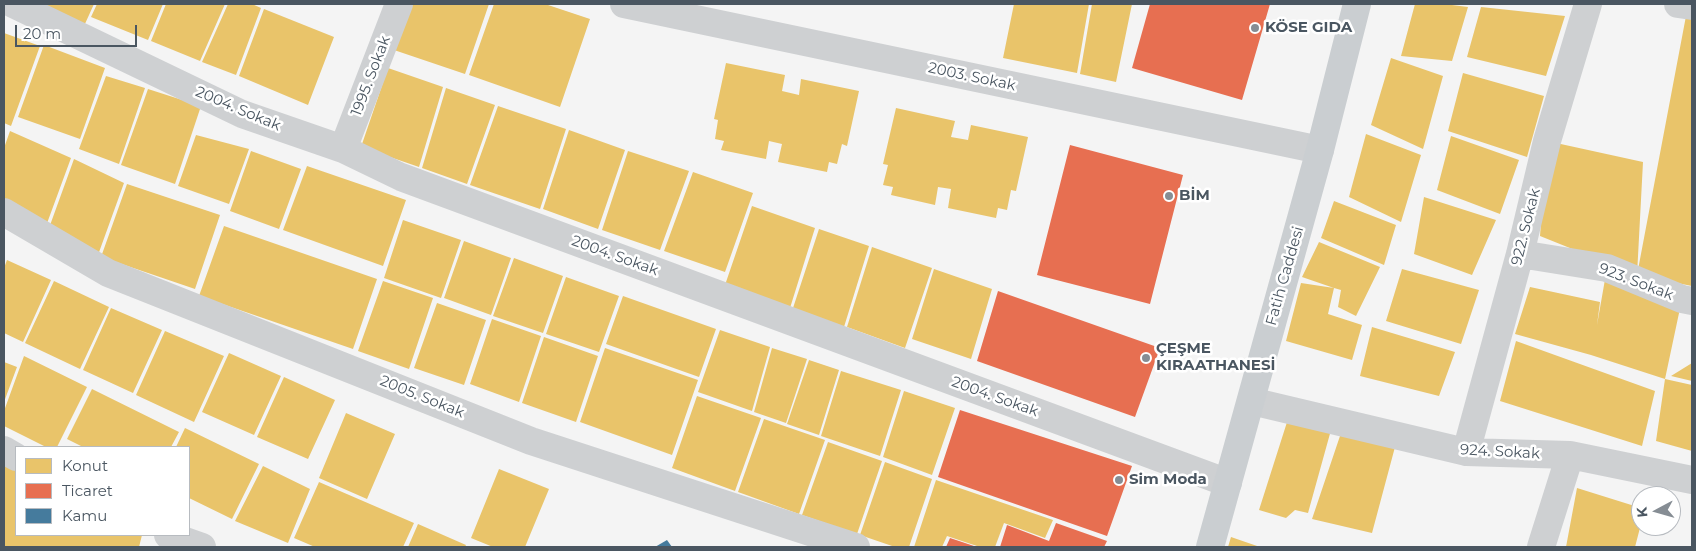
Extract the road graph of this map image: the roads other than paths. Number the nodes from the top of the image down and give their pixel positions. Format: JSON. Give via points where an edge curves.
{"nodes":[{"id":1,"x":13,"y":4,"type":"edge"},
{"id":2,"x":399,"y":4,"type":"edge"},
{"id":3,"x":624,"y":4,"type":"edge"},
{"id":4,"x":1357,"y":4,"type":"edge"},
{"id":5,"x":1588,"y":4,"type":"edge"},
{"id":6,"x":1678,"y":4,"type":"edge"},
{"id":7,"x":1692,"y":6,"type":"edge"},
{"id":8,"x":343,"y":149,"type":"junction"},
{"id":9,"x":1320,"y":150,"type":"junction"},
{"id":10,"x":4,"y":212,"type":"edge"},
{"id":11,"x":1520,"y":254,"type":"junction"},
{"id":12,"x":1692,"y":301,"type":"edge"},
{"id":13,"x":1251,"y":401,"type":"junction"},
{"id":14,"x":4,"y":450,"type":"edge"},
{"id":15,"x":1466,"y":452,"type":"junction"},
{"id":16,"x":1570,"y":455,"type":"junction"},
{"id":17,"x":15,"y":456,"type":"edge"},
{"id":18,"x":1692,"y":480,"type":"edge"},
{"id":19,"x":1228,"y":483,"type":"junction"},
{"id":20,"x":171,"y":536,"type":"edge"},
{"id":21,"x":202,"y":547,"type":"edge"},
{"id":22,"x":856,"y":547,"type":"edge"},
{"id":23,"x":1210,"y":547,"type":"edge"},
{"id":24,"x":1540,"y":547,"type":"edge"}],
"edges":[{"from":1,"to":8,"type":"street","name":"2004. Sokak","via":[[242,114]]},
{"from":2,"to":8,"type":"street","name":"1995. Sokak"},
{"from":3,"to":9,"type":"street","name":"2003. Sokak"},
{"from":4,"to":9,"type":"main road","name":"Fatih Caddesi"},
{"from":5,"to":11,"type":"street","name":"922. Sokak","via":[[1547,141]]},
{"from":6,"to":7,"type":"street"},
{"from":8,"to":19,"type":"street","name":"2004. Sokak","via":[[401,177]]},
{"from":9,"to":13,"type":"main road","name":"Fatih Caddesi"},
{"from":10,"to":22,"type":"street","name":"2005. Sokak","via":[[108,273],[522,437]]},
{"from":11,"to":12,"type":"street","name":"923. Sokak","via":[[1607,268]]},
{"from":11,"to":15,"type":"street","name":"922. Sokak"},
{"from":13,"to":15,"type":"street","name":"924. Sokak"},
{"from":13,"to":19,"type":"main road","name":"Fatih Caddesi"},
{"from":14,"to":17,"type":"street"},
{"from":15,"to":16,"type":"street","name":"924. Sokak"},
{"from":16,"to":18,"type":"street","name":"924. Sokak"},
{"from":16,"to":24,"type":"street"},
{"from":19,"to":23,"type":"main road","name":"Fatih Caddesi"},
{"from":20,"to":21,"type":"street"}]}
